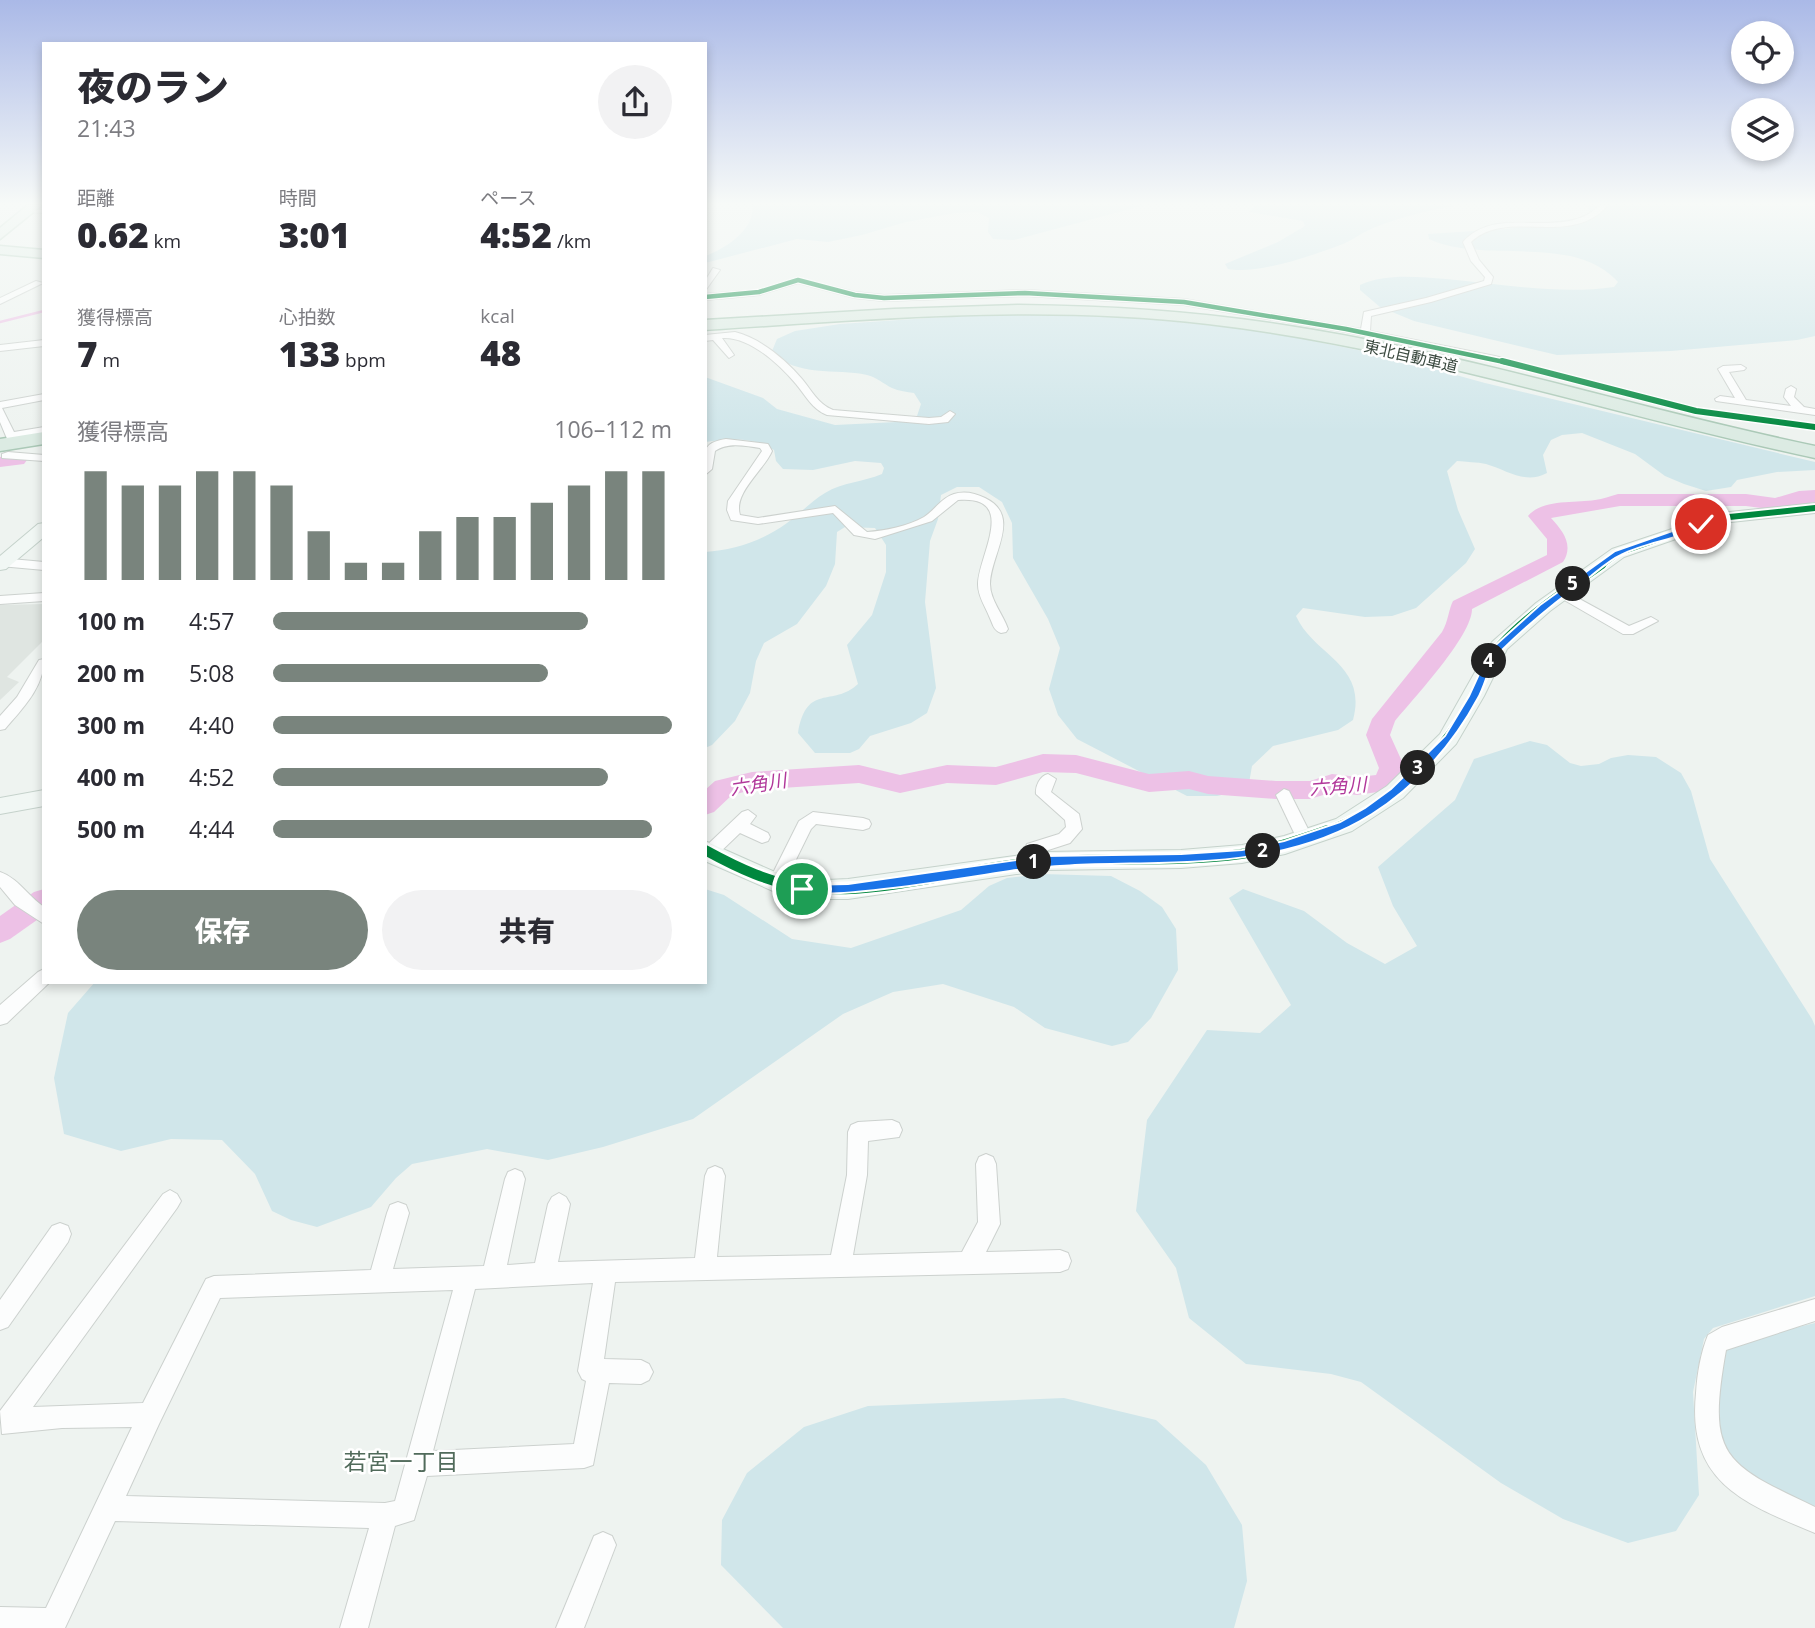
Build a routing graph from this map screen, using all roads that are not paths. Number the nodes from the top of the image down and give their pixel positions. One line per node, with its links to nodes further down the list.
1 (1488, 281): 9 (street)
2 (39, 284): 6 (street)
3 (897, 286): 5 (street)
4 (707, 297): 5 (street)
5 (872, 297): 9 (street)
6 (0, 301)
7 (707, 319): 26 (highway, 東北自動車道)
8 (709, 330): 12 (street); 22 (street); 28 (highway, 東北自動車道)
9 (1365, 333): 23 (street)
10 (42, 343): 11 (street)
11 (0, 348)
12 (729, 355)
13 (1741, 368): 17 (street)
14 (1791, 389): 19 (street)
15 (42, 397): 18 (street)
16 (1720, 399): 17 (street)
17 (1742, 401): 19 (street)
18 (0, 405)
19 (1799, 408): 21 (street)
20 (0, 410): 27 (street)
21 (1815, 412)
22 (950, 414)
23 (1815, 427)
24 (42, 430): 27 (street)
25 (42, 441): 27 (highway)
26 (1815, 443)
27 (5, 448): 29 (street)
28 (1815, 452)
29 (42, 457)
30 (707, 463): 39 (street)
31 (1815, 508): 35 (street)
32 (42, 530): 33 (street)
33 (1, 563): 34 (street)
34 (42, 566)
35 (1563, 594): 38 (street); 50 (street)
36 (42, 597): 37 (street)
37 (0, 600)
38 (1651, 621)
39 (1001, 629)
40 (42, 666): 42 (street)
41 (42, 682): 42 (street)
42 (22, 700): 43 (street)
43 (0, 725)
44 (1048, 779): 52 (street)
45 (1284, 795): 50 (street)
46 (42, 798): 47 (street)
47 (0, 806)
48 (863, 824): 54 (street)
49 (762, 837): 51 (street)
50 (1305, 839): 52 (street)
51 (708, 851): 54 (street)
52 (1024, 863): 54 (street)
53 (0, 879): 55 (street)
54 (776, 883)
55 (42, 916)
56 (42, 979): 57 (street)
57 (0, 1017)
58 (891, 1130): 68 (street)
59 (986, 1164): 67 (street)
60 (715, 1177): 69 (street)
61 (515, 1180): 72 (street)
62 (170, 1201): 80 (street)
63 (559, 1204): 71 (street)
64 (398, 1213): 74 (street)
65 (60, 1234): 76 (street)
66 (1059, 1261): 67 (street)
67 (968, 1263): 68 (street)
68 (840, 1266): 69 (street)
69 (705, 1269): 70 (street)
70 (606, 1271): 71 (street); 78 (street)
71 (544, 1274): 72 (street)
72 (493, 1277): 73 (street)
73 (467, 1278): 74 (street); 81 (street)
74 (379, 1281): 79 (street)
75 (1815, 1310): 84 (street)
76 (0, 1319)
77 (641, 1372): 78 (street)
78 (598, 1373): 81 (street)
79 (150, 1415): 80 (street); 82 (street)
80 (4, 1421)
81 (418, 1464): 83 (street)
82 (108, 1508): 83 (street); 87 (street)
83 (386, 1516): 88 (street)
84 (1815, 1520)
85 (603, 1545): 89 (street)
86 (0, 1621): 87 (street)
87 (52, 1625)
88 (355, 1628)
89 (570, 1628)

